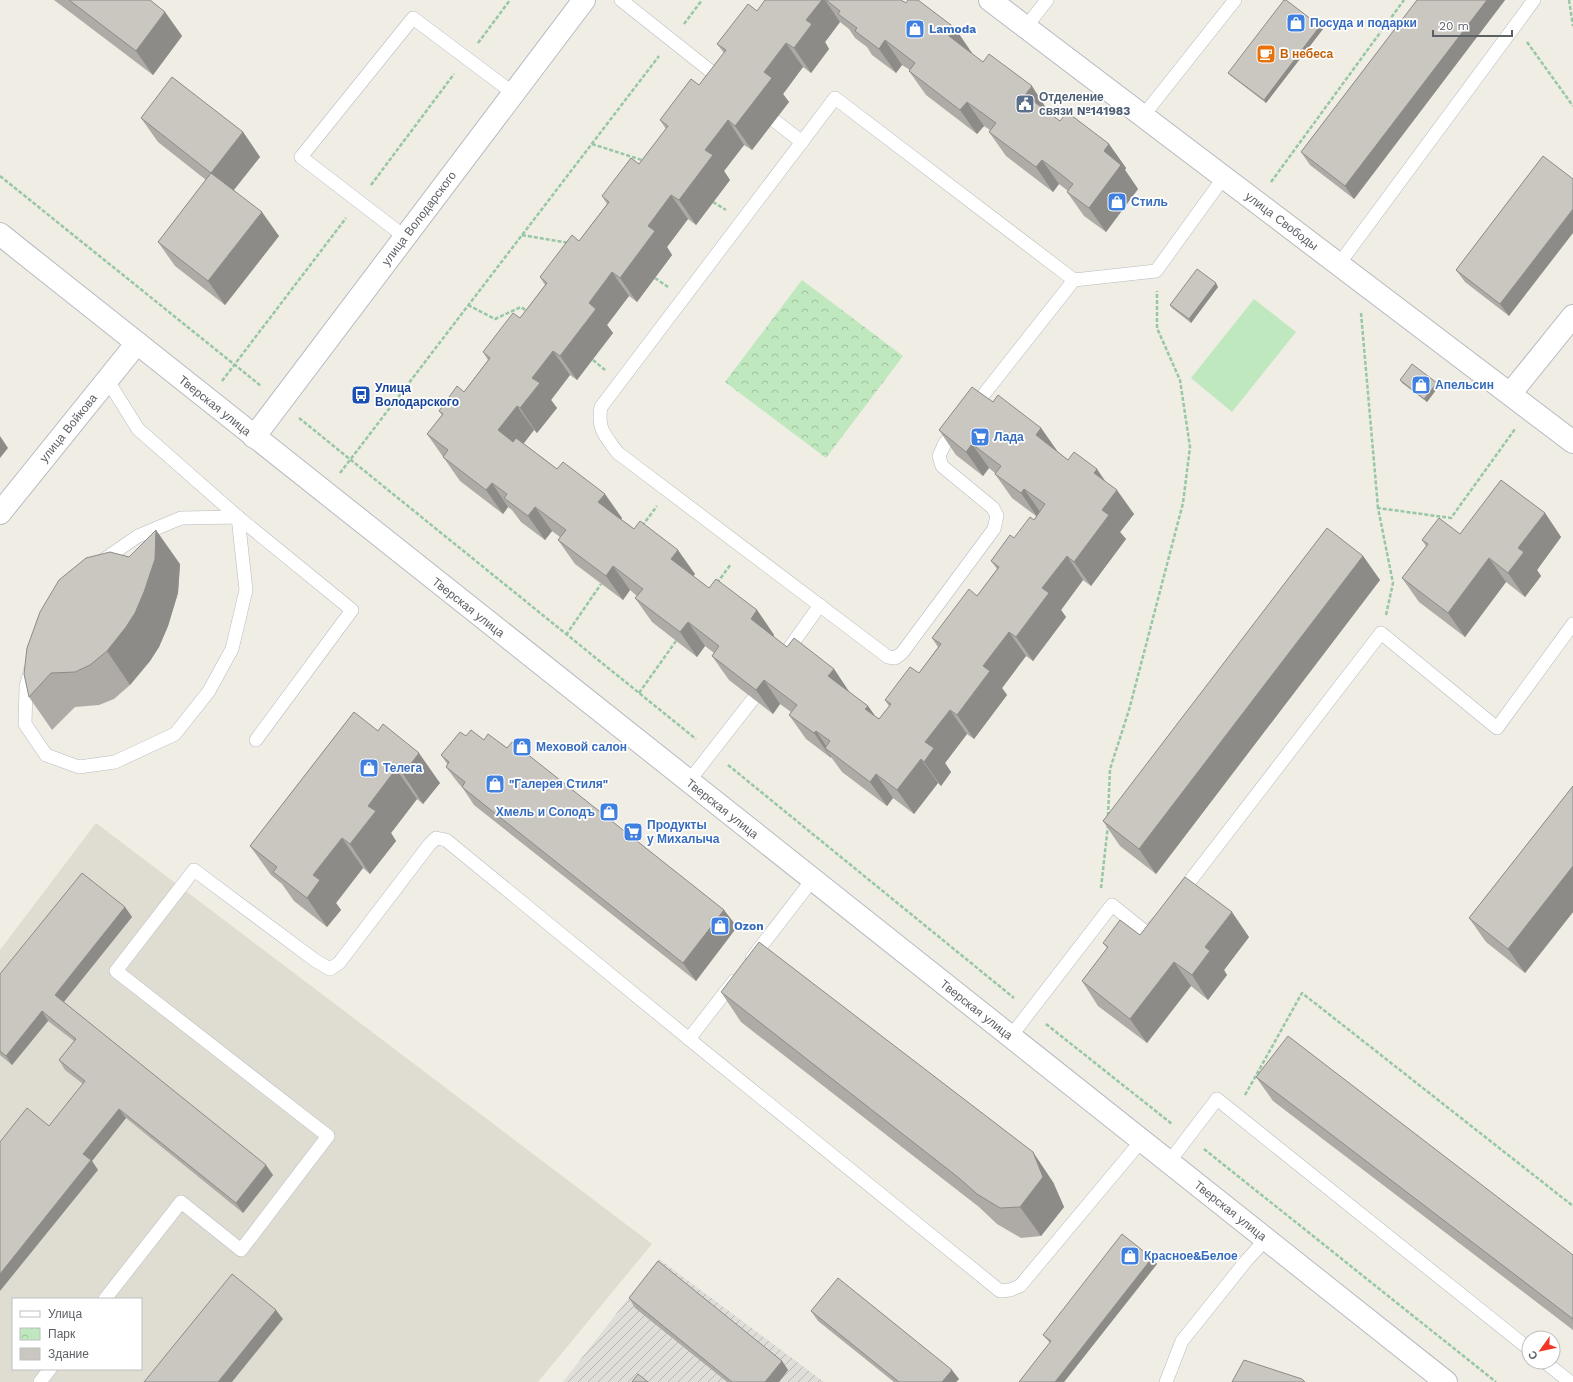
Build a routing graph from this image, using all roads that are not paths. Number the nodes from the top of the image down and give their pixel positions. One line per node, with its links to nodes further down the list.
1 (584, 0): 9 (main road, улица Володарского)
2 (621, 0): 8 (lane)
3 (990, 0): 7 (main road, улица Свободы)
4 (1047, 0): 7 (lane)
5 (1235, 0): 10 (lane)
6 (1534, 0): 16 (lane)
7 (1026, 27): 10 (main road, улица Свободы)
8 (732, 88)
9 (513, 93): 15 (main road, улица Володарского); 15 (lane)
10 (1143, 116): 13 (main road, улица Свободы)
11 (775, 120): 12 (lane)
12 (802, 142): 17 (lane); 27 (lane)
13 (1224, 178): 16 (main road, улица Свободы); 17 (lane)
14 (0, 234): 19 (main road, Тверская улица)
15 (405, 237): 22 (main road, улица Володарского)
16 (1339, 264): 21 (main road, улица Свободы)
17 (1074, 280): 27 (lane)
18 (1573, 316): 21 (main road)
19 (137, 343): 20 (main road, улица Войкова); 22 (main road, Тверская улица)
20 (108, 380): 24 (main road, улица Войкова); 25 (lane)
21 (1510, 394): 23 (main road, улица Свободы)
22 (254, 437): 33 (main road, Тверская улица)
23 (1573, 442)
24 (0, 513)
25 (238, 517): 26 (lane); 30 (lane); 32 (lane)
26 (87, 575)
27 (820, 605): 29 (lane)
28 (1573, 624): 35 (lane)
29 (784, 655)
30 (34, 657)
31 (753, 699): 33 (lane)
32 (256, 740)
33 (689, 781): 34 (main road, Тверская улица)
34 (813, 879): 37 (main road, Тверская улица); 38 (lane)
35 (1173, 903)
36 (1163, 915): 37 (lane)
37 (1011, 1036): 39 (main road, Тверская улица)
38 (689, 1039): 39 (lane); 42 (lane)
39 (1142, 1140): 40 (main road, Тверская улица)
40 (1169, 1162): 41 (main road, Тверская улица); 43 (lane)
41 (1266, 1239): 47 (lane); 48 (main road, Тверская улица)
42 (106, 1298)
43 (1521, 1343)
44 (49, 1370): 46 (lane)
45 (1555, 1370): 49 (lane)
46 (40, 1382)
47 (1166, 1382)
48 (1446, 1382)
49 (1570, 1382)

